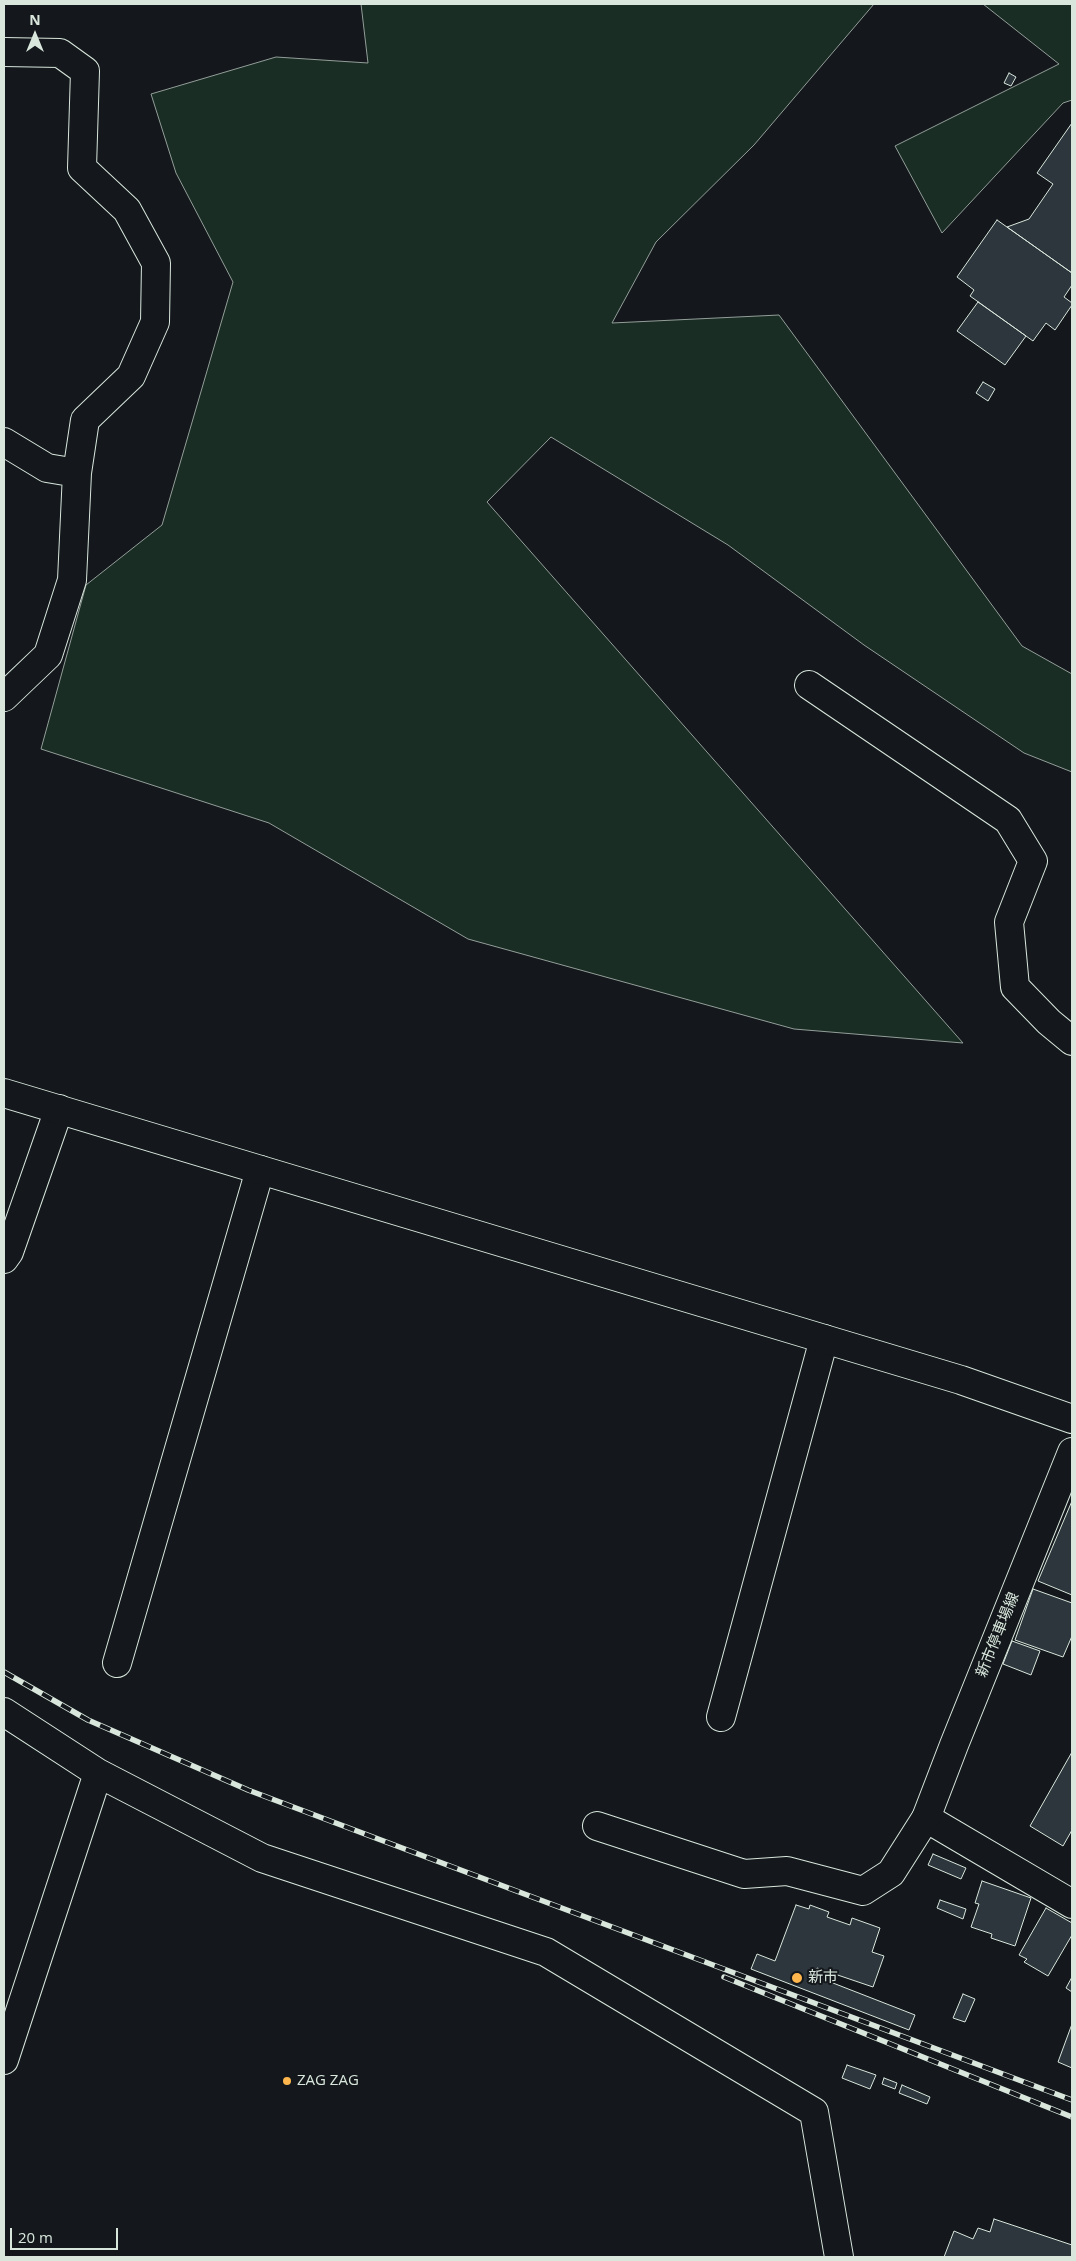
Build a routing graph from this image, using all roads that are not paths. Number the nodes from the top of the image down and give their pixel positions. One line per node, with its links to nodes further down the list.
1 (4, 52): 3 (street)
2 (4, 442): 3 (street)
3 (77, 473): 5 (street)
4 (809, 685): 6 (street)
5 (4, 697)
6 (1072, 1041)
7 (4, 1093): 8 (street)
8 (59, 1109): 9 (street); 10 (street)
9 (260, 1170): 11 (street); 14 (street)
10 (4, 1259)
11 (824, 1339): 12 (street); 16 (street)
12 (1072, 1419)
13 (1072, 1452): 18 (street, 新市停車場線)
14 (116, 1663)
15 (4, 1712): 17 (street)
16 (721, 1717)
17 (98, 1773): 21 (street); 22 (street)
18 (926, 1818): 19 (street, 新市停車場線); 20 (street)
19 (597, 1826)
20 (1072, 1904)
21 (4, 2060)
22 (838, 2257)

